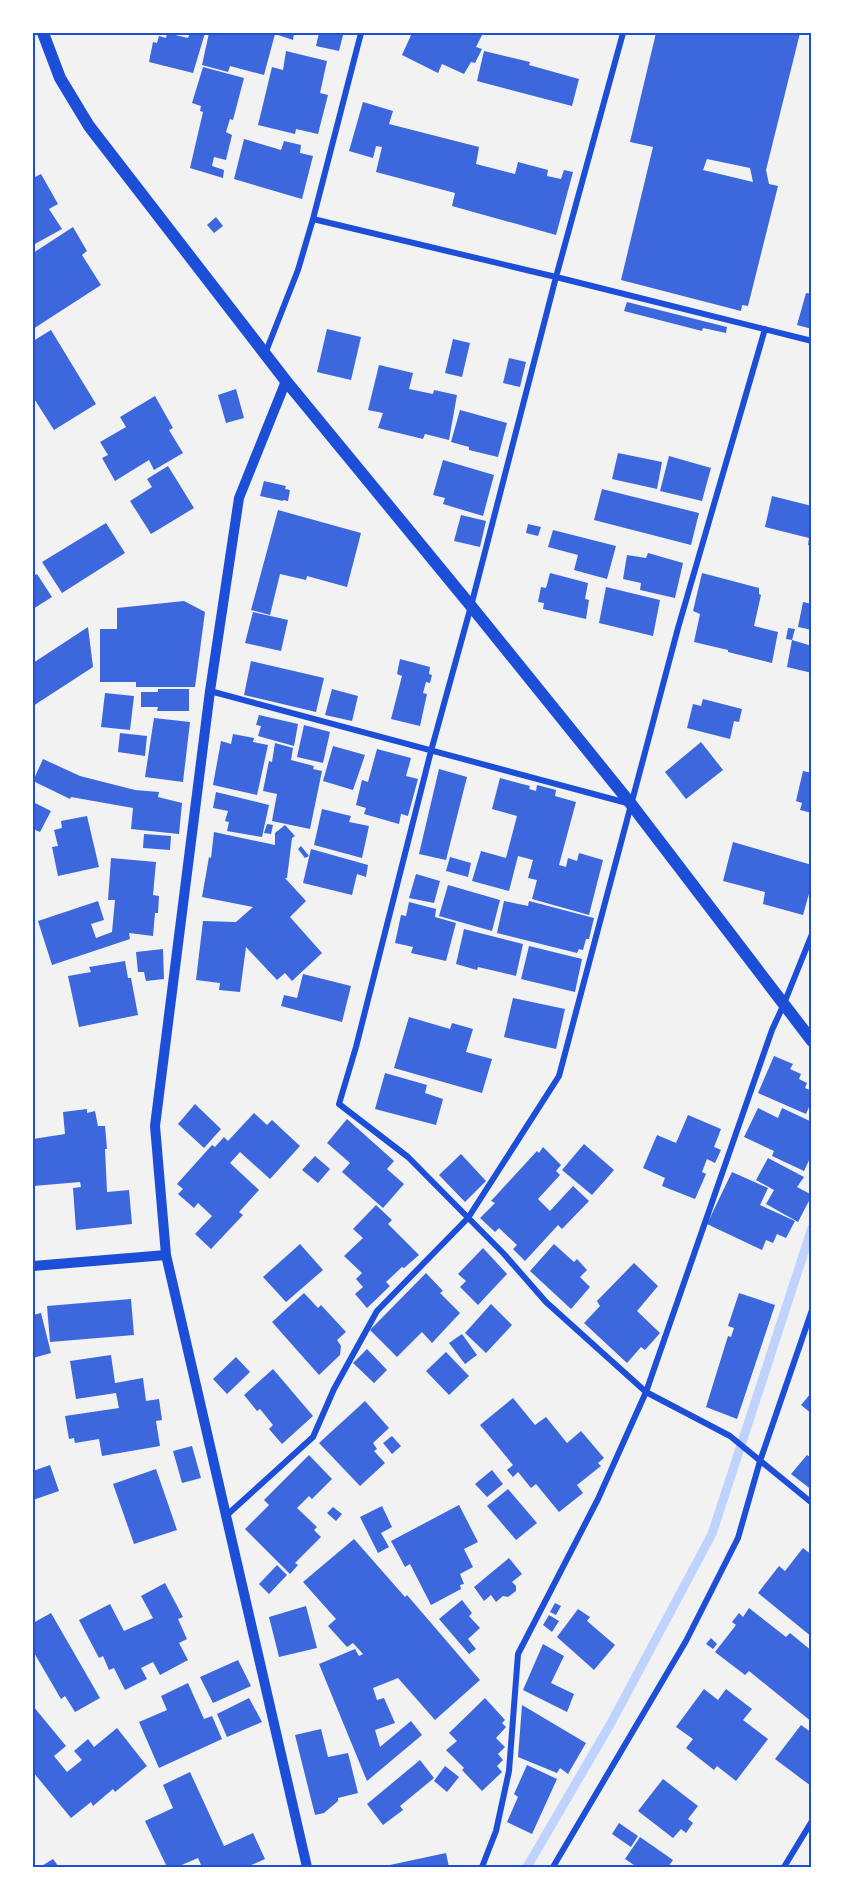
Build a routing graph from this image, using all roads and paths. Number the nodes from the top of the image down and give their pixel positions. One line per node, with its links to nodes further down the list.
1 (43, 33): 8 (main road)
2 (361, 33): 4 (street)
3 (623, 33): 5 (street)
4 (314, 219): 5 (street); 8 (street)
5 (556, 277): 6 (street); 10 (street)
6 (765, 328): 7 (street); 13 (street)
7 (812, 341)
8 (264, 354): 9 (main road)
9 (286, 381): 10 (main road); 11 (street)
10 (471, 606): 12 (street); 13 (main road)
11 (210, 691): 12 (street); 18 (street)
12 (431, 751): 13 (street); 17 (street)
13 (631, 804): 15 (main road); 17 (street)
14 (812, 934): 15 (street)
15 (783, 1006): 16 (main road); 21 (street)
16 (812, 1041)
17 (468, 1218): 21 (street); 24 (street)
18 (166, 1255): 19 (street); 24 (street)
19 (33, 1266)
20 (812, 1310): 22 (street)
21 (646, 1392): 22 (street); 27 (street)
22 (760, 1461): 23 (street); 28 (street)
23 (812, 1503)
24 (227, 1515): 26 (street)
25 (812, 1821): 29 (street)
26 (307, 1867)
27 (482, 1867)
28 (553, 1867)
29 (784, 1867)

